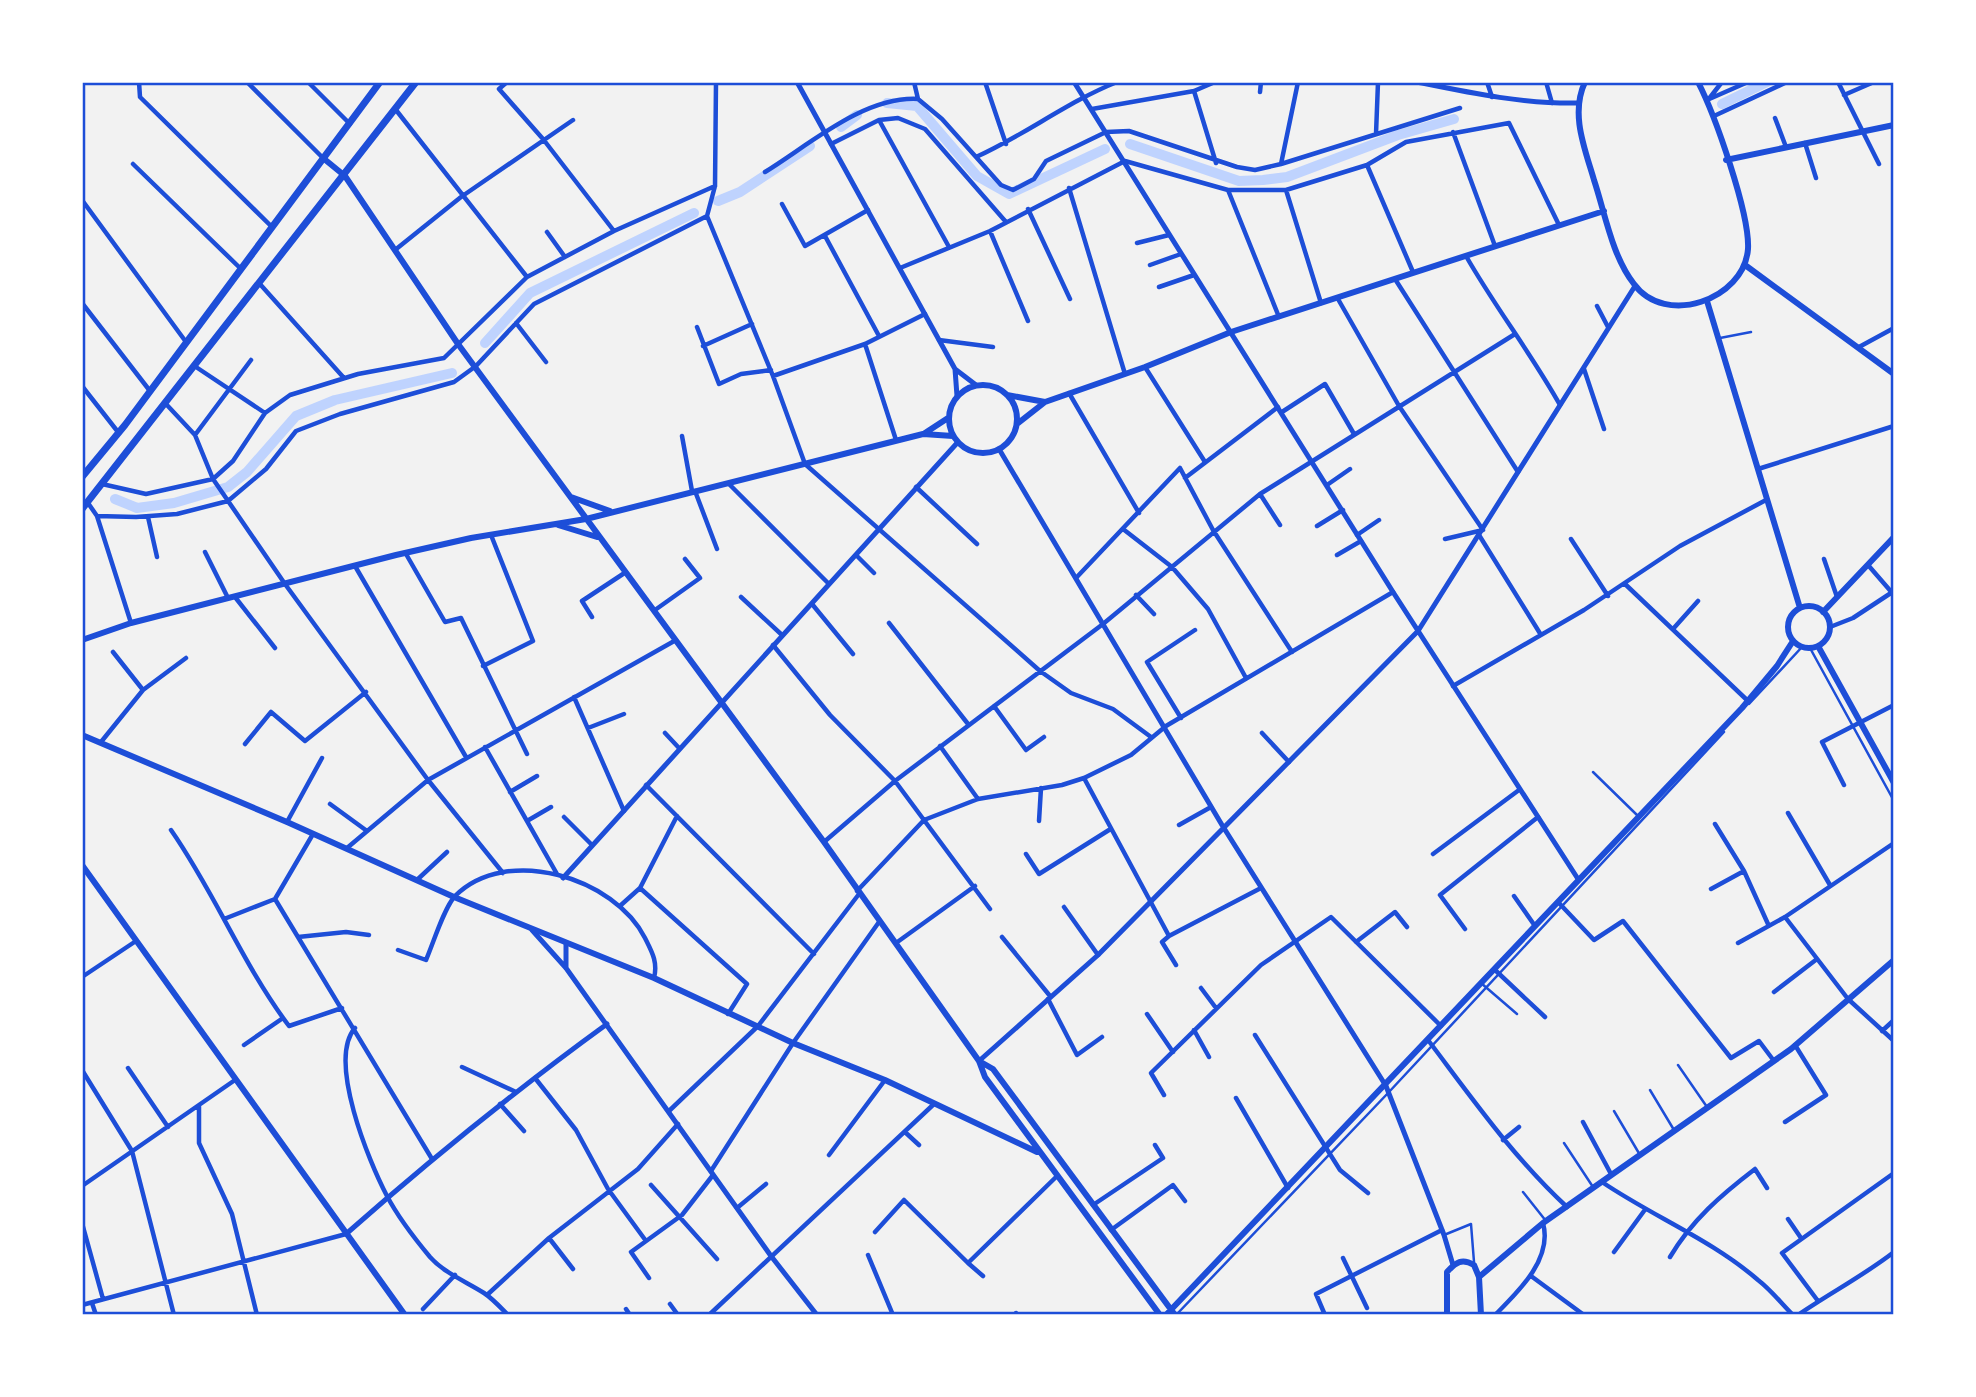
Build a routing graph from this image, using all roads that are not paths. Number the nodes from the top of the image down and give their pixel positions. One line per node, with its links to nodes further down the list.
1 (139, 82): 80 (street)
2 (247, 82): 56 (street)
3 (308, 82): 43 (street)
4 (380, 82): 43 (main road)
5 (416, 82): 38 (main road)
6 (508, 82): 50 (street)
7 (716, 82): 67 (street)
8 (797, 82): 48 (street)
9 (914, 82): 32 (street)
10 (985, 82): 53 (street)
11 (1074, 82): 30 (street)
12 (1117, 82): 30 (street)
13 (1215, 82): 27 (street)
14 (1261, 82): 28 (street)
15 (1298, 82): 61 (street)
16 (1378, 82): 49 (street)
17 (1416, 82): 31 (street)
18 (1487, 82): 31 (street)
19 (1546, 82): 35 (street)
20 (1585, 82): 34 (main road)
21 (1698, 82): 33 (main road)
22 (1722, 82): 33 (street)
23 (1748, 82): 33 (street)
24 (1787, 82): 39 (street)
25 (1838, 82): 29 (street)
26 (1874, 82): 29 (street)
27 (1194, 91): 37 (street); 60 (street)
28 (1260, 92)
29 (1844, 95): 45 (street)
30 (1083, 96): 37 (street); 53 (street)
31 (1492, 97): 35 (street)
32 (918, 99): 48 (street); 55 (street)
33 (1707, 100): 39 (main road)
34 (1578, 103): 35 (street); 76 (main road)
35 (1552, 104)
36 (1460, 108): 49 (street)
37 (1091, 109): 46 (street)
38 (396, 110): 65 (main road); 71 (street)
39 (1714, 116): 57 (main road)
40 (1775, 118): 54 (street)
41 (573, 120): 50 (street)
42 (879, 120): 52 (street); 78 (street); 88 (street)
43 (350, 125): 56 (main road)
44 (1894, 125): 45 (main road)
45 (1863, 131): 51 (main road); 62 (street)
46 (1106, 132): 55 (street); 58 (street); 60 (street)
47 (1453, 132): 63 (street); 79 (street); 87 (street)
48 (826, 134): 52 (street); 64 (street)
49 (1376, 134): 61 (street)
50 (543, 139): 71 (street); 81 (street)
51 (1805, 143): 54 (main road); 66 (street)
52 (831, 144): 75 (street)
53 (1006, 144): 55 (street)
54 (1786, 148): 57 (main road)
55 (976, 157)
56 (323, 158): 65 (main road); 80 (main road)
57 (1727, 160): 94 (main road)
58 (1125, 161): 68 (street); 69 (street); 84 (street)
59 (133, 163): 95 (street)
60 (1216, 163): 61 (street)
61 (1281, 164)
62 (1879, 164)
63 (1367, 165): 70 (street); 97 (street)
64 (765, 172)
65 (345, 177): 89 (main road); 101 (main road)
66 (1816, 178)
67 (715, 186): 77 (street); 81 (street)
68 (1069, 188): 74 (street); 139 (street)
69 (1228, 190): 70 (street); 111 (street)
70 (1286, 190): 108 (street)
71 (461, 197): 89 (street); 99 (street)
72 (82, 200): 124 (street)
73 (782, 204): 85 (street)
74 (1028, 209): 78 (street); 104 (street)
75 (868, 210): 85 (street); 96 (street)
76 (1604, 211): 79 (main road); 102 (main road)
77 (707, 216): 113 (street); 114 (street)
78 (1006, 222): 82 (street)
79 (1559, 225): 87 (main road)
80 (272, 227): 95 (main road)
81 (614, 231): 92 (street)
82 (990, 231): 88 (street); 112 (street)
83 (547, 232): 92 (street)
84 (1169, 235): 86 (street); 90 (street)
85 (825, 236): 121 (street)
86 (1137, 243)
87 (1495, 246): 91 (main road)
88 (949, 247): 96 (street)
89 (395, 250): 125 (main road)
90 (1181, 254): 93 (street); 98 (street)
91 (1465, 255): 97 (main road); 120 (street)
92 (565, 257): 99 (street)
93 (1150, 265)
94 (1745, 265): 106 (main road); 129 (main road)
95 (240, 268): 124 (main road)
96 (900, 268): 110 (street)
97 (1413, 272): 100 (main road)
98 (1194, 275): 103 (street); 118 (street)
99 (527, 276): 125 (street)
100 (1395, 279): 105 (main road); 138 (street)
101 (260, 283): 132 (main road); 141 (street)
102 (1635, 286): 106 (main road); 116 (street)
103 (1159, 287)
104 (1070, 299)
105 (1338, 299): 108 (main road); 152 (street)
106 (1707, 301): 122 (main road)
107 (82, 303): 145 (street)
108 (1321, 304): 111 (main road)
109 (1597, 306): 116 (street)
110 (925, 314): 121 (street); 123 (street)
111 (1279, 317): 118 (main road)
112 (1028, 321)
113 (516, 323): 131 (street); 133 (street)
114 (752, 324): 127 (street); 137 (street)
115 (697, 327): 127 (street)
116 (1608, 327): 136 (street)
117 (1894, 328): 129 (street)
118 (1231, 332): 134 (main road); 153 (street)
119 (1751, 332): 122 (lane)
120 (1515, 334): 138 (street); 151 (street)
121 (879, 336): 126 (street)
122 (1718, 339): 171 (main road)
123 (939, 340): 128 (street); 135 (street)
124 (186, 342): 145 (main road)
125 (458, 344): 133 (main road); 141 (street)
126 (865, 344): 137 (street); 165 (street)
127 (703, 346): 137 (street)
128 (993, 347)
129 (1858, 347): 140 (main road)
130 (251, 360): 144 (street)
131 (546, 362)
132 (196, 366): 144 (street); 150 (main road)
133 (476, 366): 182 (main road); 183 (street)
134 (1145, 367): 139 (main road); 168 (street)
135 (955, 369): 142 (street); 148 (street)
136 (1584, 369): 151 (street); 158 (street)
137 (772, 373): 169 (street)
138 (1452, 373): 152 (street); 172 (street)
139 (1125, 374): 146 (main road)
140 (1894, 374)
141 (344, 378): 154 (street)
142 (976, 385): 147 (main road); 148 (main road)
143 (82, 386): 159 (street)
144 (231, 389): 154 (street); 162 (street)
145 (150, 391): 159 (main road)
146 (1068, 392): 149 (main road); 189 (street)
147 (1007, 394): 149 (main road); 156 (main road)
148 (957, 396): 155 (main road)
149 (1045, 402): 156 (main road)
150 (166, 404): 162 (street); 177 (main road)
151 (1561, 405): 172 (street)
152 (1399, 406): 161 (street); 200 (street)
153 (1280, 410): 161 (street); 167 (street); 168 (street)
154 (265, 413): 175 (street)
155 (948, 418): 160 (main road); 164 (main road)
156 (1017, 424): 166 (main road)
157 (1894, 426): 171 (street)
158 (1604, 429)
159 (118, 433): 173 (main road)
160 (923, 434): 164 (main road); 165 (main road)
161 (1354, 434): 167 (street)
162 (195, 435): 175 (street)
163 (682, 436): 180 (street)
164 (956, 439): 166 (main road); 179 (street)
165 (896, 440): 169 (main road)
166 (999, 449): 222 (street)
167 (1312, 460): 178 (street); 181 (street)
168 (1205, 462): 174 (street)
169 (805, 464): 176 (main road); 197 (street)
170 (1350, 468): 178 (street)
171 (1757, 469): 184 (main road)
172 (1518, 472): 200 (street)
173 (82, 477)
174 (1185, 478): 189 (street); 199 (street)
175 (213, 479): 177 (street); 183 (street)
176 (728, 483): 180 (main road); 223 (street)
177 (101, 484): 185 (main road)
178 (1327, 485): 187 (street)
179 (916, 487): 197 (street); 208 (street)
180 (694, 491): 188 (main road); 209 (street)
181 (1260, 494): 195 (street); 199 (street)
182 (570, 496): 188 (main road); 192 (main road)
183 (228, 500): 191 (street); 224 (street)
184 (1766, 500): 225 (street); 235 (main road)
185 (88, 502): 186 (main road); 190 (street)
186 (82, 509)
187 (1343, 510): 196 (street); 201 (street)
188 (611, 512): 192 (main road)
189 (1139, 513): 198 (street)
190 (97, 516): 191 (street); 240 (street)
191 (148, 516): 214 (street)
192 (586, 519): 194 (main road); 205 (main road)
193 (1378, 520): 201 (street)
194 (552, 524): 202 (main road); 205 (main road)
195 (1280, 524)
196 (1317, 526)
197 (880, 528): 212 (street); 261 (street)
198 (1123, 529): 219 (street); 222 (street)
199 (1213, 530): 219 (street); 257 (street)
200 (1481, 533): 204 (street); 246 (street); 248 (street)
201 (1357, 534): 207 (street)
202 (491, 535): 211 (main road); 260 (street)
203 (1894, 537): 217 (main road)
204 (1445, 538)
205 (601, 539): 220 (main road)
206 (1571, 539): 229 (street)
207 (1361, 541): 213 (street); 226 (street)
208 (977, 544)
209 (717, 549)
210 (205, 552): 232 (street)
211 (406, 554): 218 (main road); 260 (street)
212 (856, 555): 221 (street); 223 (street)
213 (1337, 555)
214 (157, 556)
215 (685, 559): 236 (street)
216 (1825, 559): 231 (street)
217 (1868, 565): 227 (street); 231 (main road)
218 (355, 566): 224 (main road); 290 (street)
219 (1172, 567): 228 (street); 262 (street)
220 (626, 572): 236 (main road); 239 (street)
221 (874, 573)
222 (1076, 578): 242 (street)
223 (828, 583): 234 (street)
224 (285, 584): 232 (main road); 265 (street)
225 (1625, 584): 229 (street); 244 (street)
226 (1393, 592): 246 (street); 257 (street)
227 (1893, 593): 243 (street)
228 (1136, 595): 238 (street); 242 (street)
229 (1608, 596): 248 (street)
230 (741, 597): 247 (street)
231 (1837, 597): 237 (main road)
232 (232, 598): 240 (main road); 255 (street)
233 (1698, 601): 244 (street)
234 (811, 603): 247 (street); 258 (street)
235 (1800, 608): 237 (main road); 251 (main road)
236 (655, 610): 250 (main road)
237 (1823, 612): 243 (main road)
238 (1154, 614)
239 (592, 617)
240 (131, 623): 249 (main road)
241 (889, 623): 274 (street)
242 (1103, 624): 261 (street); 275 (street)
243 (1830, 626): 254 (main road)
244 (1673, 629): 267 (street)
245 (1195, 630): 272 (street)
246 (1418, 631): 263 (street); 292 (street)
247 (782, 635): 252 (street)
248 (1541, 635): 263 (street)
249 (82, 640)
250 (677, 640): 266 (street); 268 (main road)
251 (1793, 641): 253 (main road); 267 (main road)
252 (773, 645): 268 (street); 299 (street)
253 (1802, 647): 254 (main road); 351 (lane)
254 (1814, 647): 273 (main road); 276 (lane)
255 (275, 648)
256 (113, 652): 264 (street)
257 (1292, 652): 262 (street)
258 (853, 654)
259 (186, 658): 264 (street)
260 (483, 666): 278 (street)
261 (1040, 671): 270 (street); 283 (street)
262 (1246, 678): 272 (street)
263 (1453, 686): 304 (street)
264 (143, 690): 284 (street)
265 (366, 692): 285 (street); 298 (street)
266 (574, 697): 277 (street); 278 (street)
267 (1748, 701): 314 (main road)
268 (721, 702): 288 (street); 328 (main road)
269 (1894, 705): 273 (street)
270 (994, 706): 274 (street); 282 (street)
271 (624, 714): 277 (street)
272 (1181, 718): 275 (street)
273 (1862, 723): 276 (street); 294 (main road)
274 (968, 724): 286 (street)
275 (1166, 726): 283 (street); 310 (street)
276 (1854, 727): 302 (street); 307 (lane)
277 (588, 728): 311 (street)
278 (513, 729): 287 (street); 289 (street)
279 (665, 733): 288 (street)
280 (1262, 733): 292 (street)
281 (82, 735): 284 (main road)
282 (1044, 737)
283 (1151, 737): 297 (street)
284 (102, 742): 320 (main road)
285 (245, 744)
286 (940, 746): 299 (street); 306 (street)
287 (485, 747): 290 (street); 305 (street)
288 (679, 748): 301 (street)
289 (527, 754)
290 (466, 757): 298 (street)
291 (321, 758): 320 (street)
292 (1289, 762): 323 (street)
293 (1894, 762): 294 (street)
294 (1885, 767): 300 (main road)
295 (1592, 772): 314 (lane)
296 (537, 776): 305 (street)
297 (1084, 778): 303 (street); 325 (street)
298 (428, 780): 326 (street); 337 (street)
299 (895, 781): 317 (street); 328 (street)
300 (1894, 783)
301 (646, 784): 311 (street); 313 (street)
302 (1844, 785)
303 (1041, 788): 306 (street); 319 (street)
304 (1519, 790): 316 (street); 334 (street)
305 (510, 792): 318 (street)
306 (978, 799): 317 (street)
307 (1894, 801)
308 (330, 804): 326 (street)
309 (551, 807): 318 (street)
310 (1212, 807): 322 (street); 323 (street)
311 (624, 811): 330 (street)
312 (1788, 813): 341 (street)
313 (677, 816): 343 (street); 374 (street)
314 (1638, 816): 340 (main road)
315 (564, 817): 330 (street)
316 (1538, 817): 340 (street); 361 (street)
317 (924, 820): 342 (street); 346 (street)
318 (527, 821): 338 (street)
319 (1039, 821)
320 (288, 822): 327 (main road)
321 (1715, 824): 336 (street)
322 (1179, 825)
323 (1223, 827): 344 (street); 350 (street)
324 (171, 830): 356 (street)
325 (1109, 830): 333 (street); 350 (street)
326 (367, 831): 331 (street)
327 (313, 834): 331 (main road); 349 (street)
328 (824, 842): 346 (main road)
329 (1894, 843): 341 (street)
330 (592, 845): 338 (street)
331 (347, 848): 339 (main road)
332 (447, 852): 339 (street)
333 (1026, 854)
334 (1433, 854)
335 (82, 865): 367 (main road)
336 (1744, 871): 345 (street); 358 (street)
337 (503, 873): 338 (street); 348 (street)
338 (560, 876): 352 (street)
339 (418, 879): 348 (main road)
340 (1578, 879): 351 (main road)
341 (1830, 885): 355 (street)
342 (975, 886): 354 (street); 372 (street)
343 (640, 888): 352 (street); 390 (street)
344 (1261, 888): 364 (street); 368 (street)
345 (1711, 889)
346 (858, 892): 357 (main road); 374 (street)
347 (1514, 896): 359 (street)
348 (454, 897): 362 (main road); 373 (street)
349 (275, 899): 356 (street); 365 (street)
350 (1150, 903): 364 (street); 375 (street)
351 (1560, 904): 359 (main road); 380 (lane); 412 (street)
352 (621, 905): 382 (street)
353 (1064, 907): 375 (street)
354 (990, 909)
355 (1785, 917): 358 (street); 376 (street)
356 (224, 919): 394 (street)
357 (879, 922): 372 (main road); 405 (street)
358 (1768, 924): 370 (street)
359 (1535, 926): 380 (main road)
360 (1407, 927): 369 (street)
361 (1465, 929)
362 (532, 930): 371 (main road); 379 (street)
363 (369, 935): 365 (street)
364 (1169, 936): 378 (street)
365 (298, 937): 388 (street)
366 (1002, 937): 386 (street)
367 (136, 941): 381 (street); 418 (main road)
368 (1293, 941): 369 (street); 389 (street); 420 (street)
369 (1356, 942): 398 (street)
370 (1738, 943)
371 (566, 944): 379 (street); 382 (main road)
372 (895, 944): 411 (main road)
373 (398, 950)
374 (814, 954): 397 (street)
375 (1098, 955): 386 (street)
376 (1817, 959): 385 (street); 387 (street)
377 (1894, 960): 387 (main road)
378 (1176, 965)
379 (566, 968): 396 (street)
380 (1497, 971): 383 (main road); 393 (street)
381 (82, 977)
382 (654, 978): 390 (main road)
383 (1483, 986): 392 (lane); 398 (main road); 406 (lane)
384 (1201, 988): 389 (street)
385 (1774, 992)
386 (1049, 997): 403 (street); 411 (street)
387 (1848, 999): 401 (street); 408 (main road)
388 (342, 1008): 394 (street); 399 (street)
389 (1216, 1009): 400 (street)
390 (728, 1014): 397 (main road)
391 (1147, 1014): 409 (street)
392 (1517, 1014)
393 (1545, 1017)
394 (283, 1018): 407 (street)
395 (1894, 1020): 401 (street)
396 (607, 1024): 417 (street); 429 (street)
397 (758, 1026): 405 (main road); 429 (street)
398 (1441, 1026): 406 (main road)
399 (355, 1028): 448 (street); 463 (street)
400 (1194, 1030): 409 (street); 410 (street)
401 (1882, 1031): 404 (street)
402 (1255, 1035): 443 (street)
403 (1102, 1037)
404 (1894, 1041)
405 (793, 1043): 419 (main road); 449 (street)
406 (1430, 1043): 420 (main road); 439 (street)
407 (244, 1045)
408 (1795, 1045): 412 (main road); 432 (street)
409 (1173, 1052): 423 (street)
410 (1209, 1057)
411 (978, 1061): 445 (main road); 465 (main road)
412 (1774, 1061): 428 (main road)
413 (1678, 1065): 428 (lane)
414 (462, 1067): 422 (street)
415 (128, 1068): 434 (street)
416 (82, 1070): 444 (street)
417 (534, 1077): 422 (street); 459 (street)
418 (235, 1080): 427 (street); 477 (main road)
419 (885, 1080): 426 (main road); 447 (street)
420 (1387, 1089): 443 (main road); 476 (street)
421 (1650, 1090): 436 (lane)
422 (516, 1092): 425 (street)
423 (1164, 1094)
424 (1236, 1098): 460 (street)
425 (500, 1104): 437 (street); 448 (street)
426 (934, 1104): 438 (street); 445 (main road)
427 (199, 1106): 434 (street); 488 (street)
428 (1707, 1107): 436 (main road)
429 (668, 1111): 433 (street)
430 (1614, 1111): 446 (lane)
431 (1583, 1122): 451 (street)
432 (1785, 1122)
433 (678, 1124): 449 (street); 459 (street)
434 (168, 1127): 444 (street)
435 (1519, 1127): 439 (street)
436 (1674, 1130): 446 (main road)
437 (524, 1132)
438 (906, 1132): 441 (street); 484 (street)
439 (1503, 1140): 466 (street)
440 (1564, 1143): 457 (lane)
441 (919, 1145)
442 (1155, 1145): 465 (street)
443 (1330, 1150): 460 (main road); 462 (street); 521 (lane)
444 (132, 1151): 455 (street); 499 (street)
445 (1038, 1152): 452 (main road)
446 (1640, 1155): 451 (main road)
447 (829, 1156)
448 (432, 1159): 463 (street)
449 (712, 1173): 467 (street); 469 (street)
450 (1894, 1173): 479 (street)
451 (1611, 1174): 453 (main road)
452 (1056, 1177): 489 (street); 520 (main road)
453 (1601, 1182): 457 (main road); 468 (street)
454 (766, 1184): 467 (street)
455 (82, 1185)
456 (651, 1185): 469 (street)
457 (1593, 1187): 466 (main road)
458 (1768, 1188): 474 (street)
459 (608, 1189): 478 (street); 480 (street)
460 (1289, 1189): 509 (main road)
461 (1523, 1192): 471 (lane)
462 (1368, 1193)
463 (387, 1198): 477 (street); 493 (street)
464 (1185, 1201): 473 (street)
465 (1092, 1206): 473 (main road)
466 (1567, 1207): 471 (main road)
467 (737, 1208): 484 (street)
468 (1644, 1211): 474 (street); 481 (street)
469 (679, 1216): 480 (street); 487 (street)
470 (1788, 1219): 479 (street)
471 (1544, 1222): 496 (street); 497 (main road)
472 (82, 1223): 501 (street)
473 (1111, 1230): 509 (main road)
474 (1685, 1231): 485 (street); 527 (street)
475 (875, 1232): 489 (street)
476 (1443, 1232): 490 (street); 491 (lane); 495 (street)
477 (346, 1234): 488 (street); 513 (main road)
478 (549, 1238): 492 (street); 500 (street)
479 (1801, 1238): 502 (street)
480 (646, 1241): 498 (street)
481 (1614, 1252)
482 (1894, 1252): 502 (street)
483 (868, 1255): 519 (street)
484 (771, 1256): 517 (street); 518 (street)
485 (1670, 1257)
486 (1343, 1258): 495 (street)
487 (717, 1259)
488 (246, 1261): 499 (street); 512 (street)
489 (968, 1263): 494 (street)
490 (1452, 1265): 491 (main road); 523 (main road)
491 (1474, 1265): 497 (main road)
492 (573, 1269)
493 (455, 1275): 500 (street); 507 (street)
494 (983, 1276)
495 (1351, 1276): 506 (street); 522 (street)
496 (1531, 1276): 525 (street); 526 (street)
497 (1479, 1277): 524 (main road)
498 (649, 1278)
499 (165, 1284): 501 (street); 511 (street)
500 (487, 1295): 514 (street)
501 (103, 1299): 503 (street)
502 (1818, 1301): 527 (street)
503 (92, 1303): 505 (street); 510 (street)
504 (670, 1304): 516 (street)
505 (82, 1305)
506 (1367, 1308)
507 (423, 1309)
508 (626, 1309): 515 (street)
509 (1168, 1312): 521 (main road)
510 (96, 1315)
511 (174, 1315)
512 (257, 1315)
513 (405, 1315)
514 (508, 1315)
515 (630, 1315)
516 (678, 1315)
517 (709, 1315)
518 (817, 1315)
519 (893, 1315)
520 (1160, 1315)
521 (1176, 1315)
522 (1325, 1315)
523 (1447, 1315)
524 (1481, 1315)
525 (1495, 1315)
526 (1584, 1315)
527 (1795, 1315)

